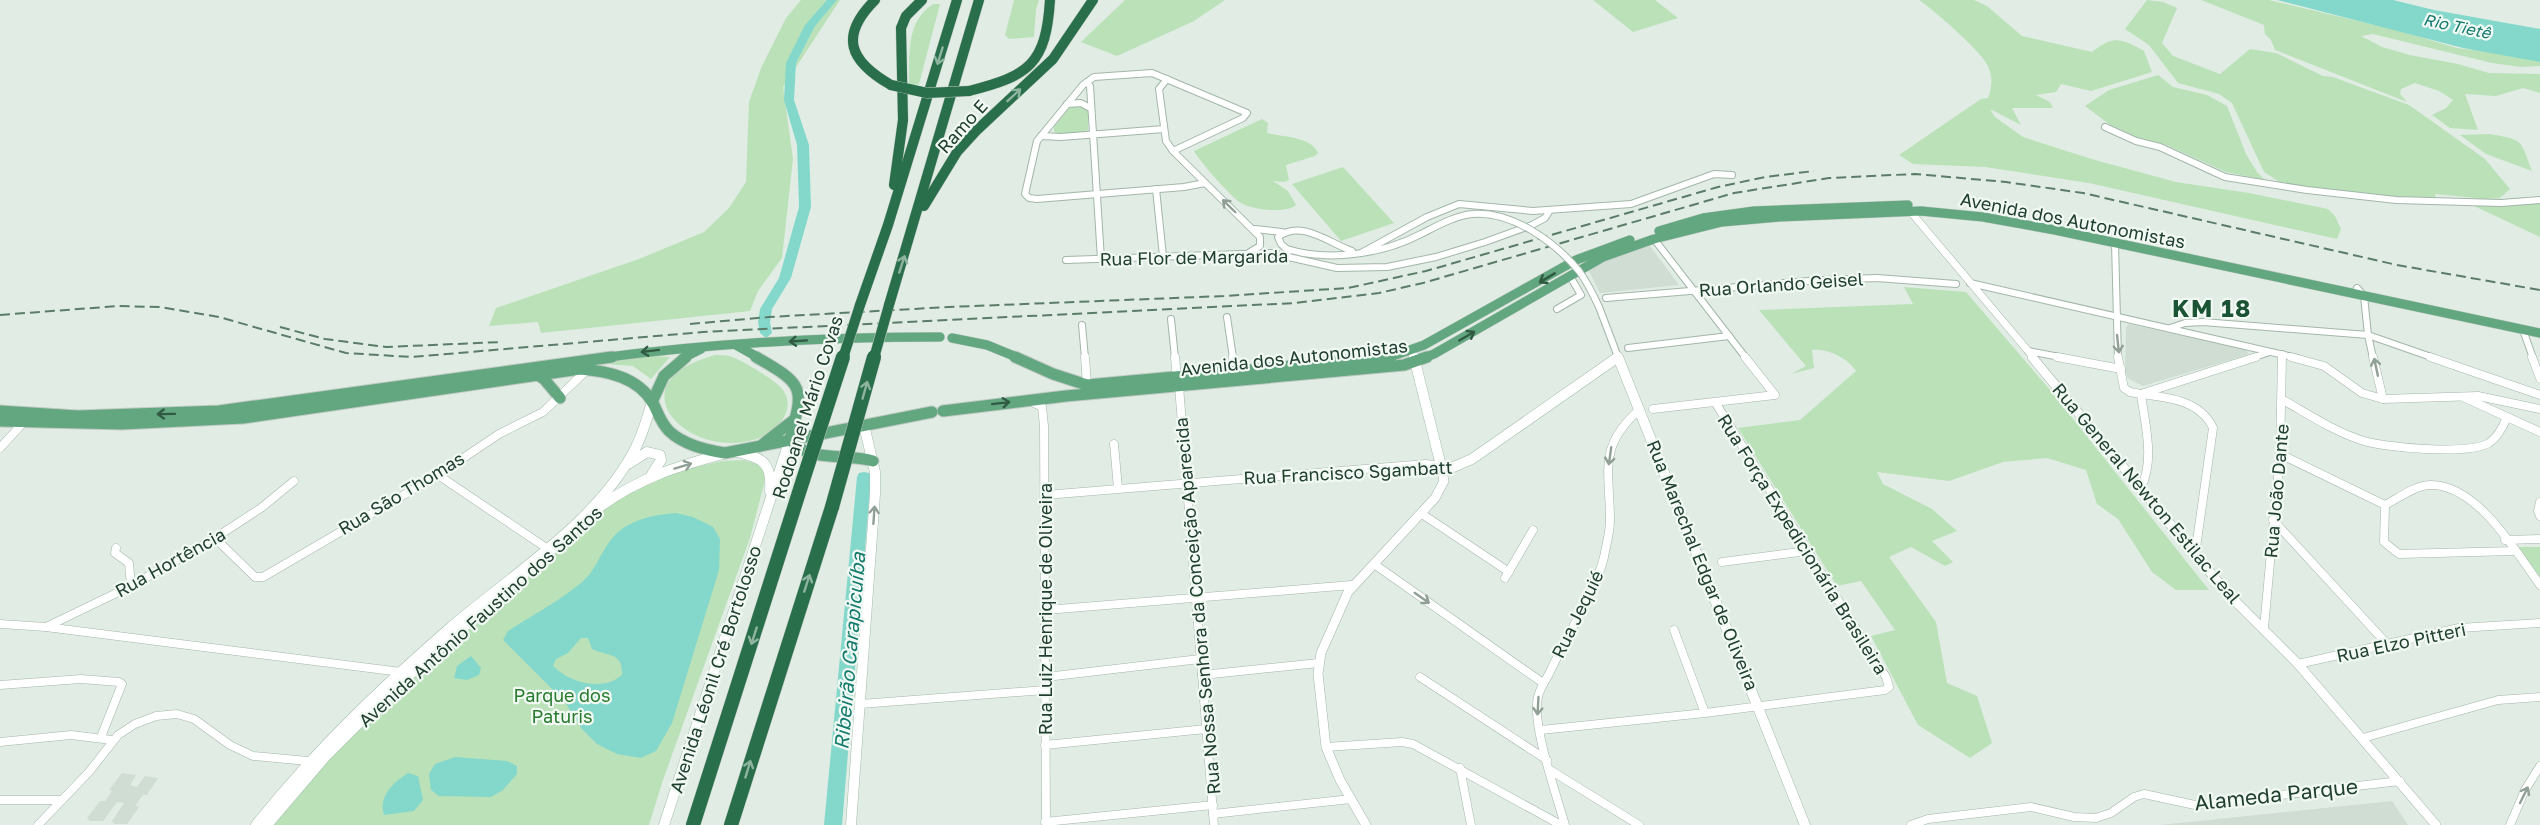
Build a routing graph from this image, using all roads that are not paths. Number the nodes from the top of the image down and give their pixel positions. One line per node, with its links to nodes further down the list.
1 (875, 0): 5 (highway, bridge)
2 (922, 0): 24 (highway)
3 (957, 0): 24 (highway, Rodoanel Mário Covas, one-way to 24)
4 (979, 0): 23 (highway)
5 (1050, 0)
6 (1093, 0): 23 (highway, Ramo E, one-way to 6)
7 (1167, 79): 8 (street); 12 (street); 15 (street)
8 (1087, 82): 9 (street); 10 (street)
9 (1067, 105): 10 (street); 14 (street)
10 (1090, 108): 13 (street)
11 (2105, 127): 20 (street)
12 (1164, 129): 13 (street); 15 (street)
13 (1092, 134): 14 (street); 19 (street)
14 (1041, 136): 19 (street)
15 (1173, 151): 17 (street)
16 (1732, 175): 21 (street)
17 (1205, 183): 18 (street); 25 (street, one-way to 17)
18 (1156, 189): 19 (street); 36 (street)
19 (1097, 194): 37 (street)
20 (2540, 200)
21 (1550, 210): 32 (street); 39 (street, Rua Flor de Margarida)
22 (1910, 211): 27 (main road, Avenida dos Autonomistas); 29 (main road, Avenida dos Autonomistas); 41 (street, Rua General Newton Estilac Leal)
23 (915, 223): 174 (highway, one-way to 23, bridge)
24 (888, 225): 173 (highway, Rodoanel Mário Covas, one-way to 173, bridge)
25 (1252, 228): 26 (street); 33 (street)
26 (1285, 231): 30 (street); 31 (street)
27 (1654, 239): 40 (main road, Avenida dos Autonomistas); 43 (street)
28 (2129, 240): 29 (main road); 44 (main road, Avenida dos Autonomistas); 60 (main road, Avenida dos Autonomistas, one-way to 60)
29 (2115, 243): 44 (main road, Avenida dos Autonomistas); 47 (street)
30 (1328, 248): 32 (street); 32 (street); 35 (street); 39 (street)
31 (1287, 249): 34 (street); 35 (street)
32 (1366, 252): 64 (street, Rua Marechal Edgar de Oliveira, bridge)
33 (1242, 253): 34 (street, Rua Flor de Margarida); 36 (street, Rua Flor de Margarida)
34 (1294, 255): 35 (street); 39 (street, Rua Flor de Margarida)
35 (1305, 255)
36 (1163, 256): 37 (street, Rua Flor de Margarida)
37 (1101, 259): 38 (street, Rua Flor de Margarida)
38 (1066, 260)
39 (1338, 268)
40 (1570, 276): 46 (street); 65 (main road, Avenida dos Autonomistas, one-way to 40)
41 (1969, 283): 47 (street); 61 (street, Rua General Newton Estilac Leal)
42 (1956, 284): 43 (street, Rua Orlando Geisel)
43 (1692, 290): 45 (street, Rua Orlando Geisel); 56 (street)
44 (2360, 292): 51 (main road, Avenida dos Autonomistas); 53 (main road, Avenida dos Autonomistas); 55 (street)
45 (1606, 298)
46 (1557, 309)
47 (2116, 316): 52 (street); 67 (street, one-way to 67)
48 (1227, 317): 68 (street)
49 (1171, 319): 71 (street, Rua Nossa Senhora da Conceição Aparecida)
50 (1082, 325): 72 (street)
51 (2540, 327)
52 (2170, 328): 55 (street); 62 (street)
53 (2523, 330): 54 (main road, Avenida dos Autonomistas); 70 (street)
54 (2540, 333)
55 (2368, 335): 75 (street); 77 (street, one-way to 55)
56 (1729, 336): 59 (street); 81 (street)
57 (736, 345): 58 (main road, Avenida dos Autonomistas); 72 (main road, Avenida dos Autonomistas, one-way to 57); 87 (main road)
58 (708, 346): 80 (main road); 85 (main road, Avenida dos Autonomistas, one-way to 85)
59 (1629, 348)
60 (1412, 350): 65 (main road); 68 (main road, Avenida dos Autonomistas)
61 (2028, 351): 67 (street); 106 (street, Rua General Newton Estilac Leal)
62 (2270, 352): 63 (street); 73 (street)
63 (2282, 354): 77 (street); 79 (street, Rua João Dante)
64 (1618, 357): 82 (main road, Rua Marechal Edgar de Oliveira); 99 (main road, Rua Francisco Sgambatt)
65 (1415, 362): 71 (main road, Avenida dos Autonomistas); 99 (main road)
66 (588, 369): 69 (main road); 76 (street, Rua São Thomas); 80 (main road)
67 (2121, 369): 73 (street)
68 (1235, 373): 71 (main road, Avenida dos Autonomistas)
69 (536, 374): 76 (main road); 89 (main road)
70 (2540, 378)
71 (1178, 382): 72 (main road, Avenida dos Autonomistas); 78 (main road, Avenida dos Autonomistas); 104 (street, Rua Nossa Senhora da Conceição Aparecida)
72 (1088, 385)
73 (2141, 394): 106 (street); 122 (street)
74 (2458, 395): 77 (street); 84 (street); 86 (street)
75 (2540, 395)
76 (560, 398): 101 (street, Rua São Thomas)
77 (2383, 399)
78 (1029, 400): 90 (main road, Avenida dos Autonomistas, one-way to 78); 107 (street, Rua Luiz Henrique de Oliveira)
79 (2283, 400): 86 (street); 97 (street, Rua João Dante)
80 (652, 402): 96 (main road); 100 (main road, Avenida Antônio Faustino dos Santos)
81 (1715, 402): 83 (street); 120 (street, Rua Força Expedicionária Brasileira)
82 (1640, 409): 143 (street, Rua Jequié, one-way to 143); 148 (main road, Rua Marechal Edgar de Oliveira)
83 (1653, 409)
84 (2540, 409)
85 (0, 411)
86 (2507, 417): 91 (street)
87 (795, 419): 92 (main road); 95 (main road)
88 (0, 421): 89 (main road)
89 (22, 423): 94 (street)
90 (864, 425): 92 (main road, Avenida dos Autonomistas); 98 (main road)
91 (2540, 432)
92 (790, 439): 95 (main road, Avenida dos Autonomistas); 98 (main road); 110 (main road, Avenida Léonil Cré Bortolosso)
93 (1114, 444): 105 (street)
94 (0, 448)
95 (758, 448): 96 (main road)
96 (731, 453): 102 (main road, Avenida Antônio Faustino dos Santos, one-way to 96); 110 (main road, Avenida Léonil Cré Bortolosso)
97 (2280, 454): 109 (street); 113 (street, Rua João Dante)
98 (873, 460): 147 (main road, one-way to 98)
99 (1442, 466): 104 (street, Rua Francisco Sgambatt); 111 (street)
100 (623, 468): 102 (main road); 118 (main road, Avenida Antônio Faustino dos Santos)
101 (438, 475): 115 (street, Rua São Thomas); 118 (street)
102 (648, 478): 171 (main road, Avenida Antônio Faustino dos Santos)
103 (294, 481): 115 (street, Rua Hortência)
104 (1186, 482): 105 (street, Rua Francisco Sgambatt); 128 (street, Rua Nossa Senhora da Conceição Aparecida)
105 (1118, 488): 107 (street, Rua Francisco Sgambatt)
106 (2141, 488): 122 (street, Rua General Newton Estilac Leal)
107 (1045, 495): 129 (street, Rua Luiz Henrique de Oliveira)
108 (2540, 502): 112 (street)
109 (2385, 505): 117 (street); 121 (street)
110 (767, 514): 172 (main road, Avenida Léonil Cré Bortolosso)
111 (1422, 514): 114 (street); 124 (street)
112 (2540, 516)
113 (2273, 520): 133 (street, Rua João Dante); 135 (street)
114 (1533, 530)
115 (215, 538): 127 (street, Rua Hortência)
116 (2540, 539): 117 (street)
117 (2505, 540): 121 (street)
118 (545, 547): 139 (main road, Avenida Antônio Faustino dos Santos)
119 (117, 548): 127 (street)
120 (1808, 551): 123 (street); 148 (street, Rua Força Expedicionária Brasileira)
121 (2514, 551): 126 (street)
122 (2195, 555): 133 (street, Rua General Newton Estilac Leal)
123 (1722, 562)
124 (1374, 564): 125 (street); 143 (street, one-way to 143)
125 (1352, 585): 128 (street); 137 (street)
126 (2540, 585)
127 (131, 586): 132 (street, Rua Hortência)
128 (1195, 597): 129 (street); 136 (street, Rua Nossa Senhora da Conceição Aparecida)
129 (1046, 610): 141 (street, Rua Luiz Henrique de Oliveira)
130 (2540, 623): 135 (street, Rua Elzo Pitteri)
131 (0, 624): 132 (street, Rua Hortência)
132 (46, 627): 139 (street)
133 (2264, 628): 138 (street, Rua General Newton Estilac Leal)
134 (1674, 630): 149 (street)
135 (2387, 644): 138 (street, Rua Elzo Pitteri)
136 (1200, 659): 140 (street, Rua Nossa Senhora da Conceição Aparecida); 141 (street)
137 (1319, 663): 140 (street); 157 (street)
138 (2298, 664): 153 (street, Rua General Newton Estilac Leal)
139 (401, 672): 159 (main road, Avenida Antônio Faustino dos Santos)
140 (1202, 675): 150 (street, Rua Nossa Senhora da Conceição Aparecida)
141 (1046, 677): 145 (street, Rua Luiz Henrique de Oliveira)
142 (1420, 677): 158 (street)
143 (1543, 682): 151 (street, Rua Jequié, one-way to 151)
144 (0, 685): 152 (street)
145 (1046, 690): 147 (street); 156 (street, Rua Luiz Henrique de Oliveira)
146 (2540, 698): 153 (street)
147 (860, 704): 175 (main road)
148 (1759, 706): 149 (street); 182 (main road, Rua Marechal Edgar de Oliveira)
149 (1705, 713): 151 (street)
150 (1206, 729): 156 (street); 167 (street, Rua Nossa Senhora da Conceição Aparecida)
151 (1541, 730): 158 (street, Rua Jequié)
152 (101, 737): 154 (street); 155 (street)
153 (2363, 738): 163 (street, Rua General Newton Estilac Leal)
154 (112, 740): 159 (street); 166 (street)
155 (0, 742)
156 (1045, 745): 168 (street, Rua Luiz Henrique de Oliveira)
157 (1326, 747): 161 (street); 164 (street)
158 (1547, 760): 162 (street, Rua Jequié)
159 (308, 761): 170 (main road, Avenida Antônio Faustino dos Santos)
160 (2540, 766): 185 (street, one-way to 160)
161 (1460, 768): 178 (street); 179 (street)
162 (1550, 770): 180 (street, Rua Jequié); 181 (street)
163 (2400, 781): 183 (street, Alameda Parque); 184 (street, Rua General Newton Estilac Leal)
164 (1351, 799): 167 (street); 177 (street)
165 (0, 800): 166 (street)
166 (62, 800): 169 (street)
167 (1213, 810): 168 (street); 176 (street, Rua Nossa Senhora da Conceição Aparecida)
168 (1046, 824)
169 (38, 825)
170 (256, 825)
171 (267, 825)
172 (664, 825)
173 (693, 825)
174 (731, 825)
175 (850, 825)
176 (1214, 825)
177 (1366, 825)
178 (1471, 825)
179 (1561, 825)
180 (1565, 825)
181 (1639, 825)
182 (1805, 825)
183 (1911, 825)
184 (2436, 825)
185 (2510, 825)

